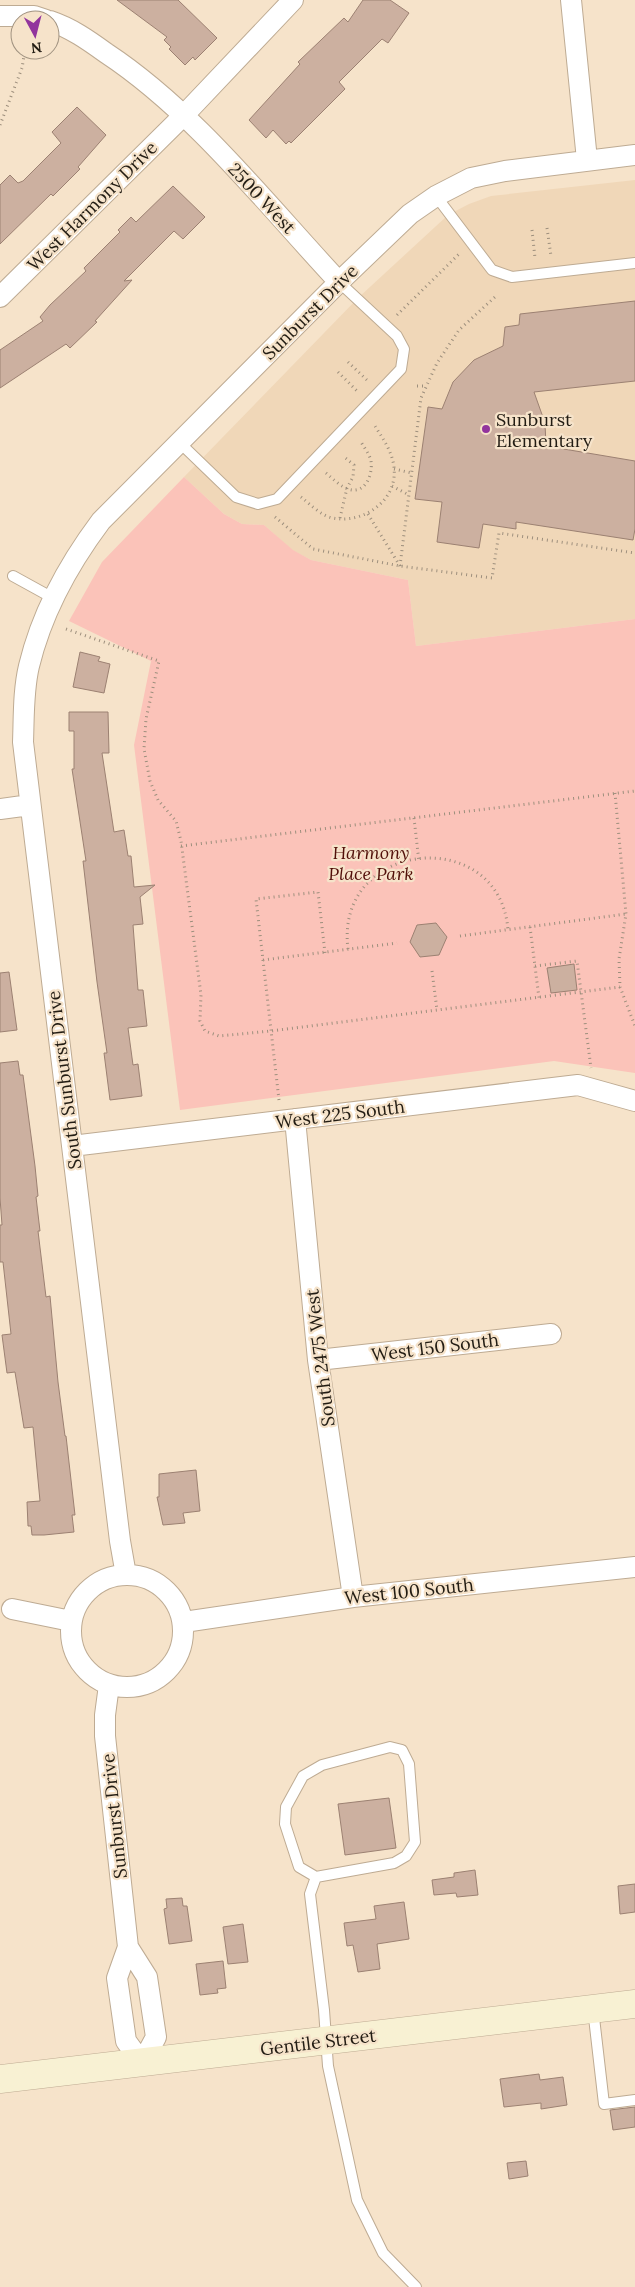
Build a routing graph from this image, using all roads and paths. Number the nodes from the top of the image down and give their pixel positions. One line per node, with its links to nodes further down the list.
1 (293, 0): 5 (street, West Harmony Drive)
2 (571, 0): 8 (street)
3 (60, 25): 5 (street, 2500 West)
4 (23, 60): 6 (path)
5 (184, 115): 16 (street, 2500 West); 17 (street, West Harmony Drive)
6 (0, 124)
7 (635, 155): 8 (street, Sunburst Drive)
8 (587, 160): 9 (street, Sunburst Drive)
9 (436, 196): 15 (lane); 16 (street, Sunburst Drive)
10 (547, 228): 13 (path)
11 (532, 230): 14 (path)
12 (459, 254): 19 (path)
13 (551, 256)
14 (535, 258)
15 (635, 263)
16 (340, 282): 28 (street, Sunburst Drive); 28 (lane)
17 (0, 297)
18 (495, 297): 24 (path)
19 (397, 314)
20 (348, 362): 22 (path)
21 (338, 372): 25 (path)
22 (369, 382)
23 (417, 386): 24 (path)
24 (427, 386): 31 (path)
25 (358, 392)
26 (375, 426): 30 (path)
27 (360, 440): 34 (path)
28 (179, 442): 43 (street, Sunburst Drive)
29 (344, 456): 34 (path)
30 (394, 469): 31 (path); 33 (path)
31 (412, 472): 35 (path)
32 (326, 473): 34 (path)
33 (392, 486): 35 (path); 37 (path)
34 (346, 488): 39 (path)
35 (409, 495): 41 (path)
36 (301, 497): 39 (path)
37 (368, 514): 39 (path); 41 (path)
38 (275, 517): 41 (path)
39 (340, 518)
40 (635, 553): 41 (path)
41 (400, 566)
42 (13, 576): 43 (lane)
43 (55, 594): 47 (street, South Sunburst Drive)
44 (66, 629): 50 (path)
45 (635, 791): 46 (path)
46 (615, 793): 49 (path); 52 (path)
47 (30, 805): 48 (street); 72 (street, South Sunburst Drive)
48 (0, 809)
49 (414, 818): 50 (path); 51 (path)
50 (182, 846): 67 (path)
51 (419, 860): 54 (path); 57 (path)
52 (626, 914): 53 (path); 62 (path)
53 (530, 927): 54 (path); 60 (path)
54 (508, 930): 55 (path)
55 (460, 936)
56 (397, 943): 57 (path)
57 (348, 949): 58 (path)
58 (325, 953): 59 (path); 59 (path)
59 (263, 960): 67 (path)
60 (535, 966): 63 (path); 64 (path)
61 (432, 971): 65 (path)
62 (620, 987): 63 (path); 66 (path)
63 (581, 992): 64 (path); 68 (path)
64 (538, 998): 65 (path)
65 (437, 1010): 67 (path)
66 (635, 1026)
67 (271, 1031): 69 (path)
68 (591, 1068)
69 (279, 1100)
70 (635, 1101): 71 (street, West 225 South)
71 (296, 1119): 72 (street, West 225 South); 74 (street, South 2475 West)
72 (72, 1146): 76 (street, South Sunburst Drive)
73 (551, 1334): 74 (street, West 150 South)
74 (318, 1360): 77 (street, South 2475 West)
75 (635, 1567): 77 (street, West 100 South)
76 (126, 1575): 79 (street); 80 (street)
77 (353, 1597): 80 (street, West 100 South)
78 (12, 1609): 79 (street)
79 (71, 1621): 81 (street)
80 (184, 1622): 81 (street)
81 (109, 1685): 83 (street, Sunburst Drive)
82 (316, 1877): 82 (lane); 86 (lane)
83 (128, 1946): 87 (street, Sunburst Drive); 87 (street, Sunburst Drive)
84 (593, 2008): 85 (main road, Gentile Street); 86 (main road, Gentile Street); 89 (lane)
85 (635, 2008)
86 (326, 2041): 87 (main road, Gentile Street); 90 (lane)
87 (142, 2062): 88 (main road, Gentile Street)
88 (0, 2079)
89 (635, 2100)
90 (416, 2287)

